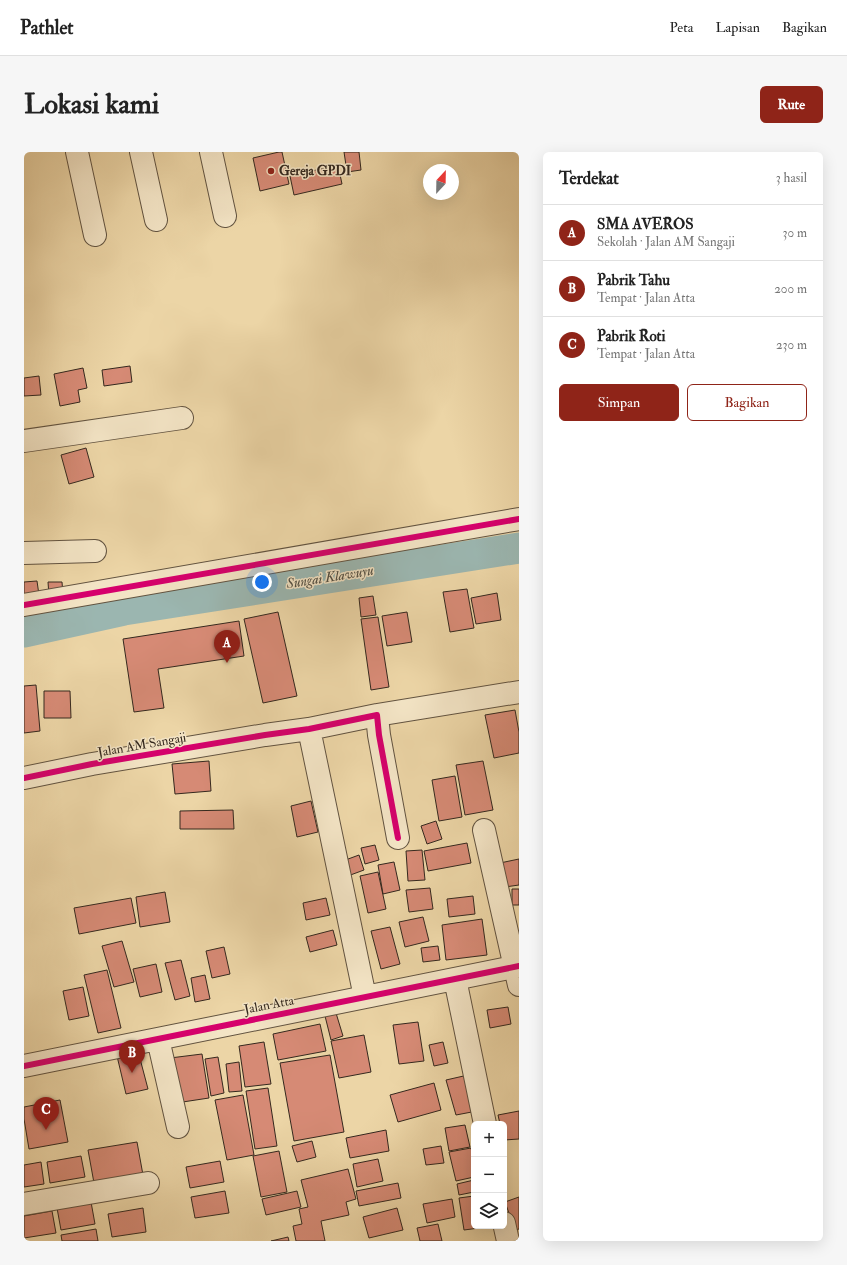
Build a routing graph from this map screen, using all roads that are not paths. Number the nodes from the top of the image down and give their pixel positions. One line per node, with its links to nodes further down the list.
1 (77, 152): 6 (street)
2 (141, 152): 5 (street)
3 (211, 152): 4 (street)
4 (225, 216)
5 (156, 220)
6 (95, 235)
7 (182, 418): 8 (street)
8 (24, 440)
9 (519, 519): 12 (street)
10 (95, 551): 11 (street)
11 (24, 553)
12 (24, 605)
13 (519, 692): 14 (street, Jalan AM Sangaji)
14 (377, 715): 15 (street, Jalan AM Sangaji); 18 (street)
15 (309, 729): 16 (street, Jalan AM Sangaji); 21 (street)
16 (24, 778)
17 (484, 830): 19 (street)
18 (398, 838)
19 (517, 973): 20 (street, Jalan Atta)
20 (455, 979): 21 (street, Jalan Atta); 24 (street)
21 (365, 997): 22 (street, Jalan Atta)
22 (158, 1039): 23 (street, Jalan Atta); 25 (street)
23 (24, 1066)
24 (484, 1121)
25 (178, 1128)
26 (148, 1183): 27 (street)
27 (24, 1204)
28 (505, 1229): 29 (street)
29 (508, 1241)

